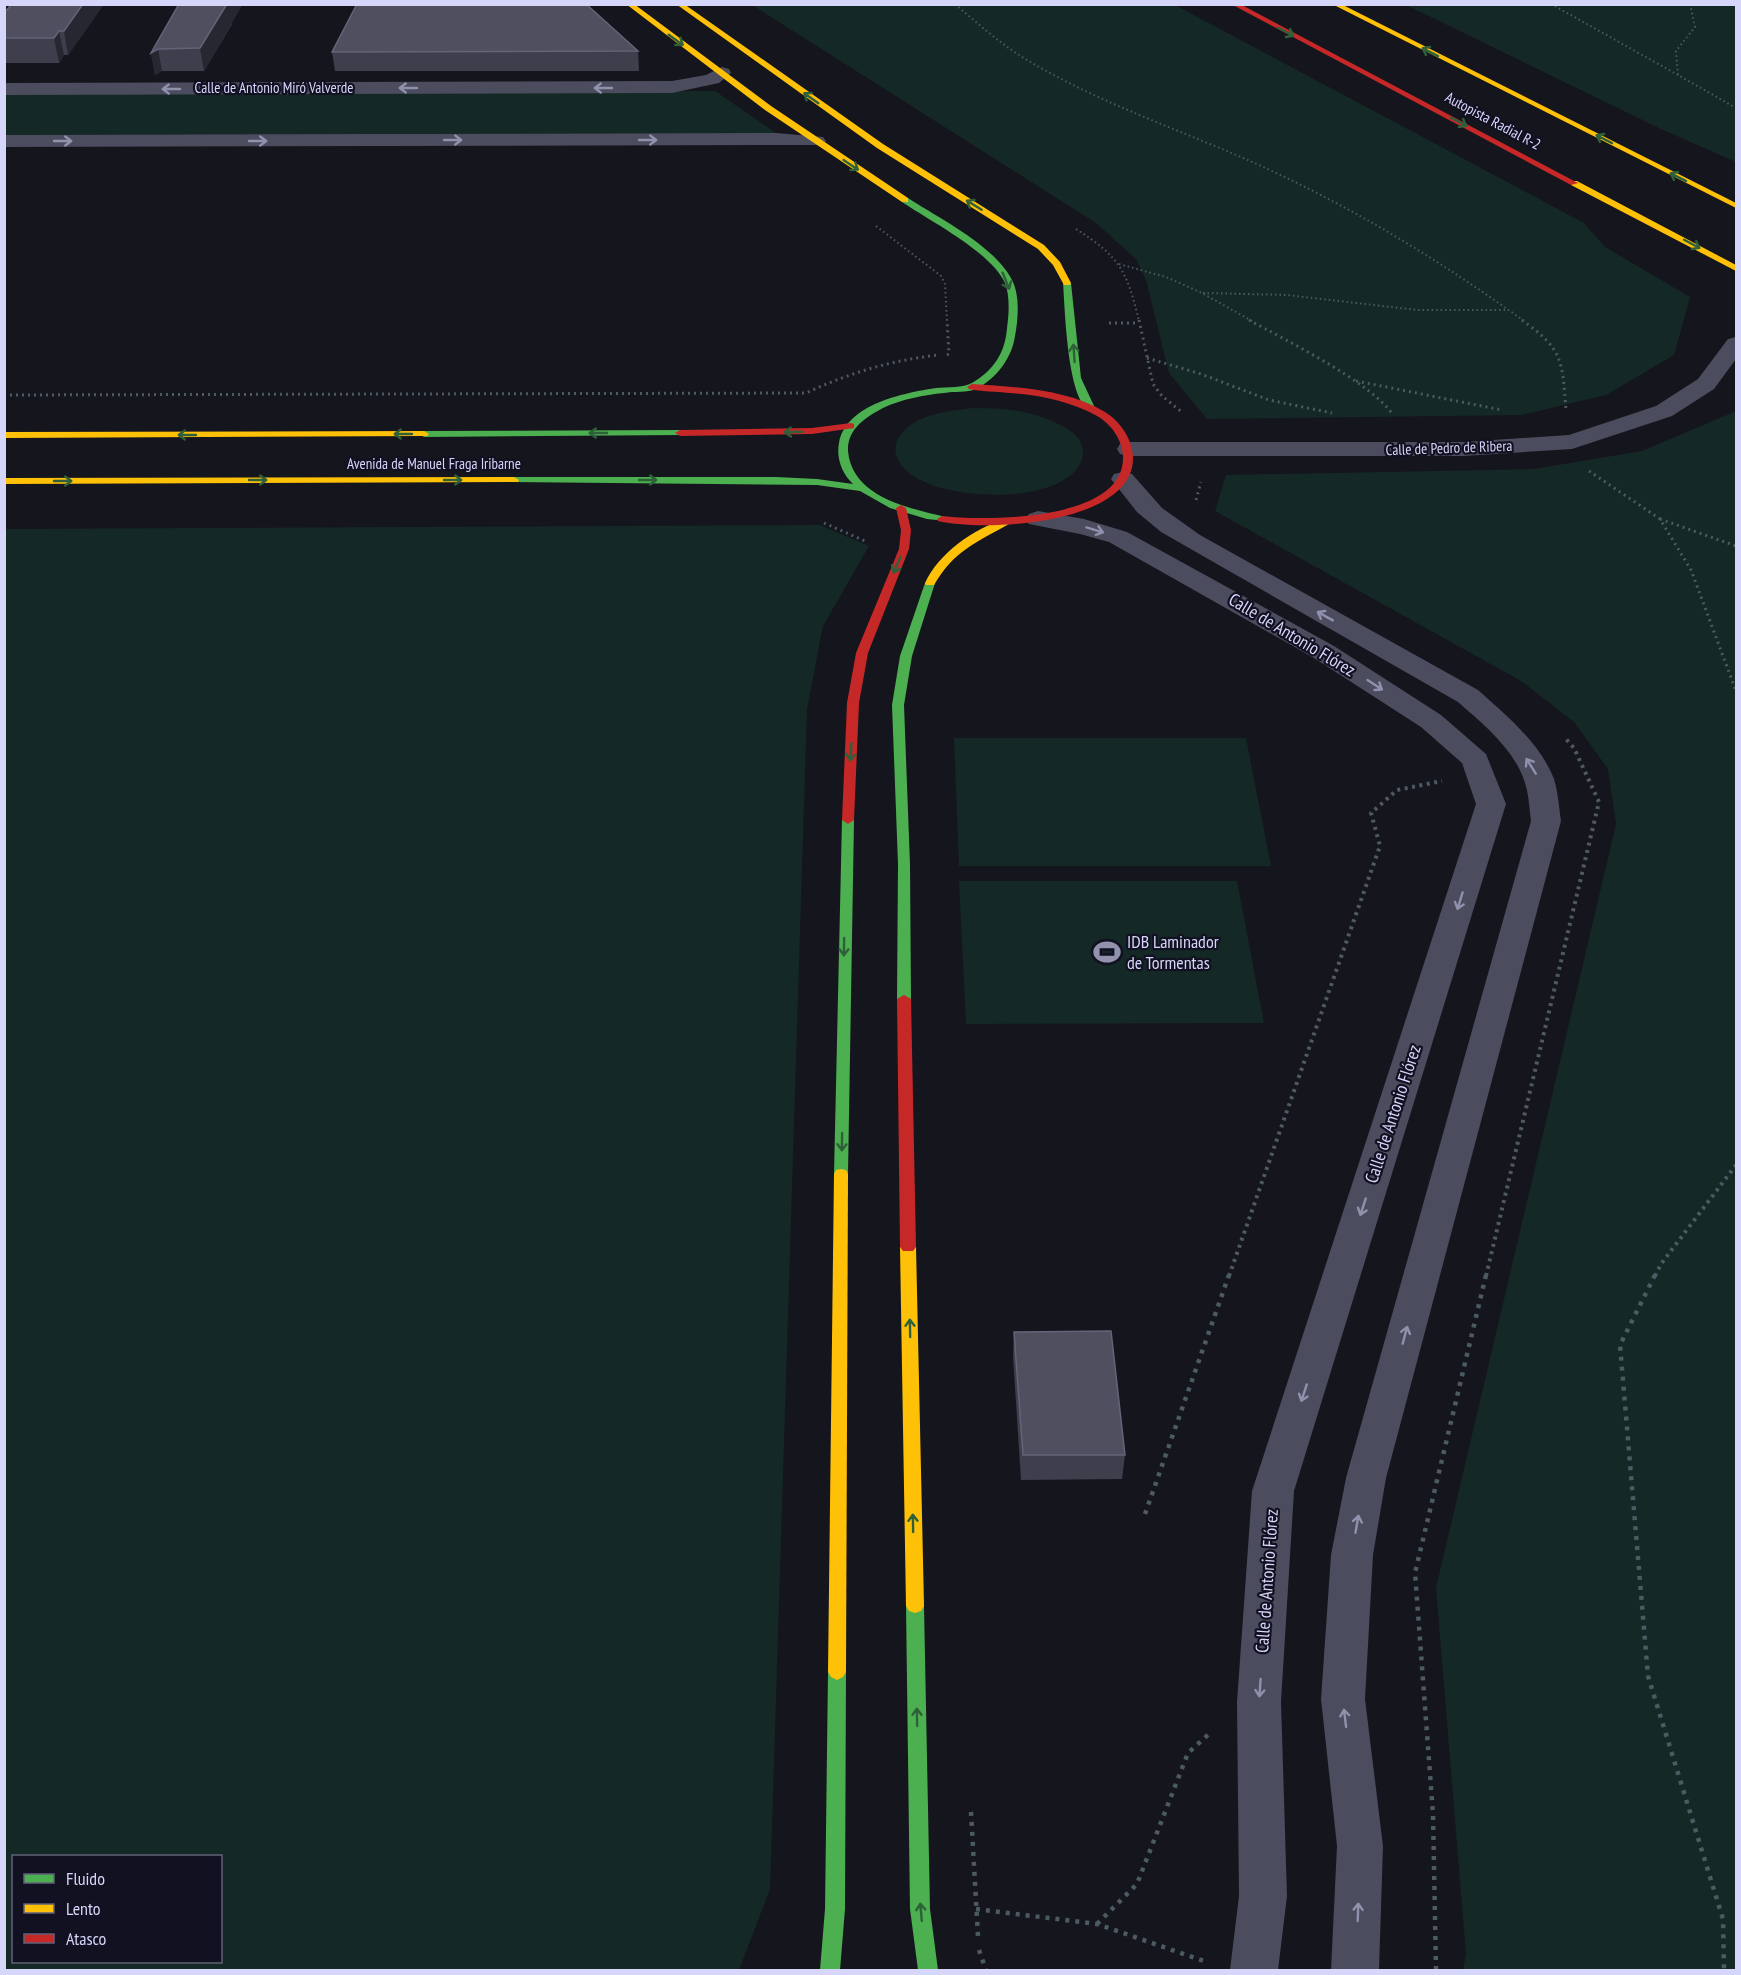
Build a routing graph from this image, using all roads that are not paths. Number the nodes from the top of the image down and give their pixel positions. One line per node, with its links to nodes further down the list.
1 (629, 4): 5 (main road, one-way to 5)
2 (679, 4): 15 (main road, one-way to 2)
3 (1234, 4): 12 (main road, Autopista Radial R-2, one-way to 12)
4 (1335, 4): 11 (main road, Autopista Radial R-2, one-way to 4)
5 (722, 73): 6 (street, Calle de Antonio Miró Valverde, one-way to 6); 10 (main road)
6 (543, 88): 7 (street, Calle de Antonio Miró Valverde, one-way to 7); 8 (street, Calle de Antonio Miró Valverde)
7 (4, 89)
8 (529, 140): 9 (street, Calle de Antonio Miró Valverde, one-way to 8); 10 (street, Calle de Antonio Miró Valverde, one-way to 10)
9 (4, 141)
10 (816, 141): 14 (main road, one-way to 14)
11 (1737, 206)
12 (1737, 267)
13 (1737, 344): 18 (street, Calle de Pedro de Ribera)
14 (972, 387): 15 (main road); 16 (main road)
15 (1090, 408): 18 (main road)
16 (851, 426): 17 (main road, Avenida de Manuel Fraga Iribarne, one-way to 17); 21 (main road)
17 (4, 435)
18 (1129, 449): 19 (main road)
19 (1123, 479): 23 (main road); 28 (street, Calle de Antonio Flórez, one-way to 19)
20 (4, 481): 21 (main road, Avenida de Manuel Fraga Iribarne, one-way to 21)
21 (864, 489): 22 (main road)
22 (902, 508): 24 (main road); 25 (main road, one-way to 25)
23 (1038, 519): 24 (main road); 27 (street, Calle de Antonio Flórez, one-way to 27)
24 (1005, 522): 26 (main road, one-way to 24)
25 (830, 1971)
26 (928, 1971)
27 (1254, 1971)
28 (1355, 1971)

